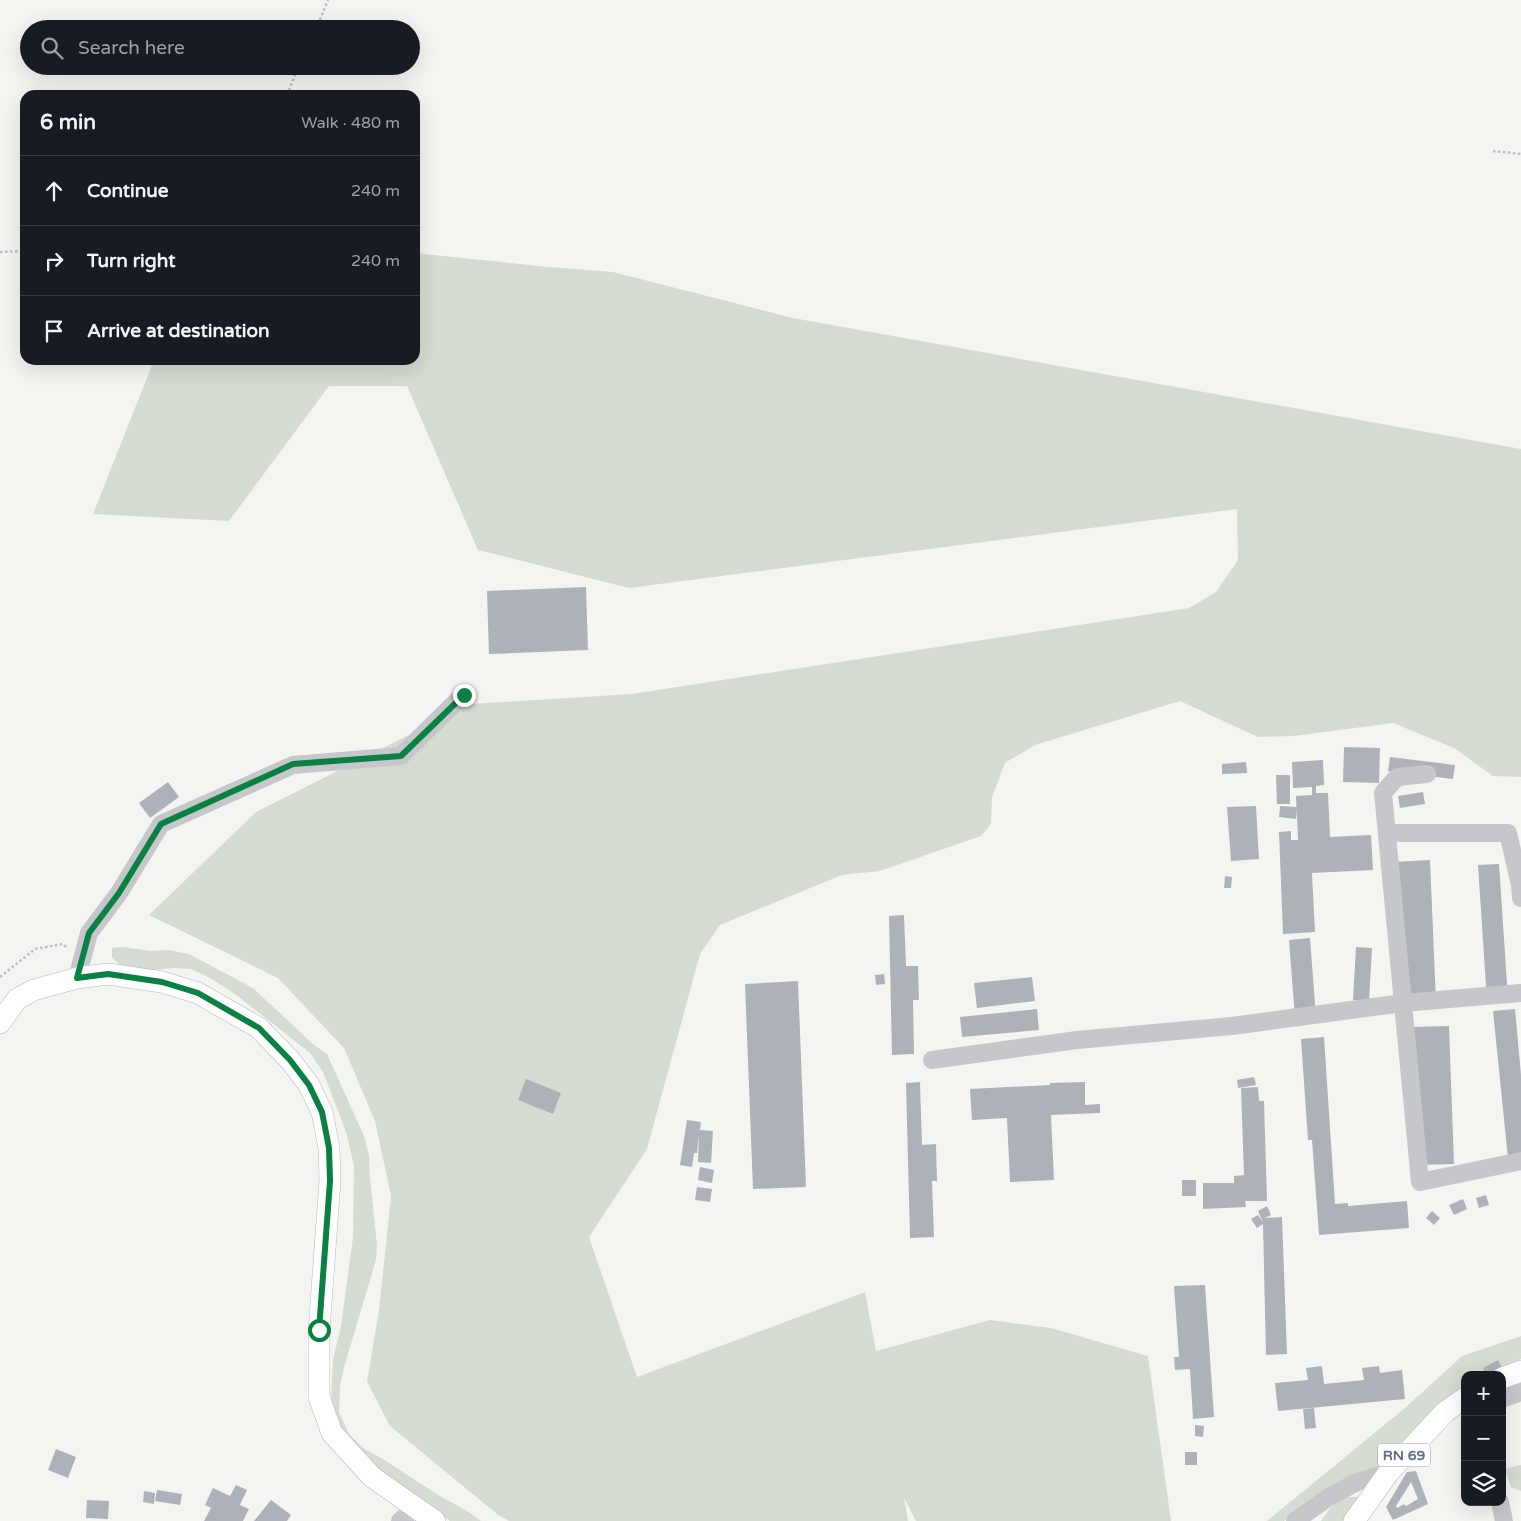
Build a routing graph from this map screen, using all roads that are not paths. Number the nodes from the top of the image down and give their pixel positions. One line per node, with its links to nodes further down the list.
1 (464, 695): 5 (street)
2 (1427, 774): 3 (street)
3 (1387, 832): 4 (street); 7 (street)
4 (1521, 890)
5 (77, 978): 8 (main road); 18 (main road)
6 (1521, 993): 7 (street)
7 (1403, 1003): 9 (street); 10 (street)
8 (0, 1023)
9 (932, 1060)
10 (1521, 1161)
11 (1521, 1371): 12 (main road)
12 (1506, 1377)
13 (1521, 1392): 14 (street)
14 (1506, 1398)
15 (1461, 1401): 16 (main road, RN 69)
16 (1389, 1472): 20 (street); 21 (main road, RN 69)
17 (1501, 1506): 22 (street)
18 (408, 1514): 19 (main road)
19 (435, 1521)
20 (1296, 1521)
21 (1354, 1521)
22 (1504, 1521)

